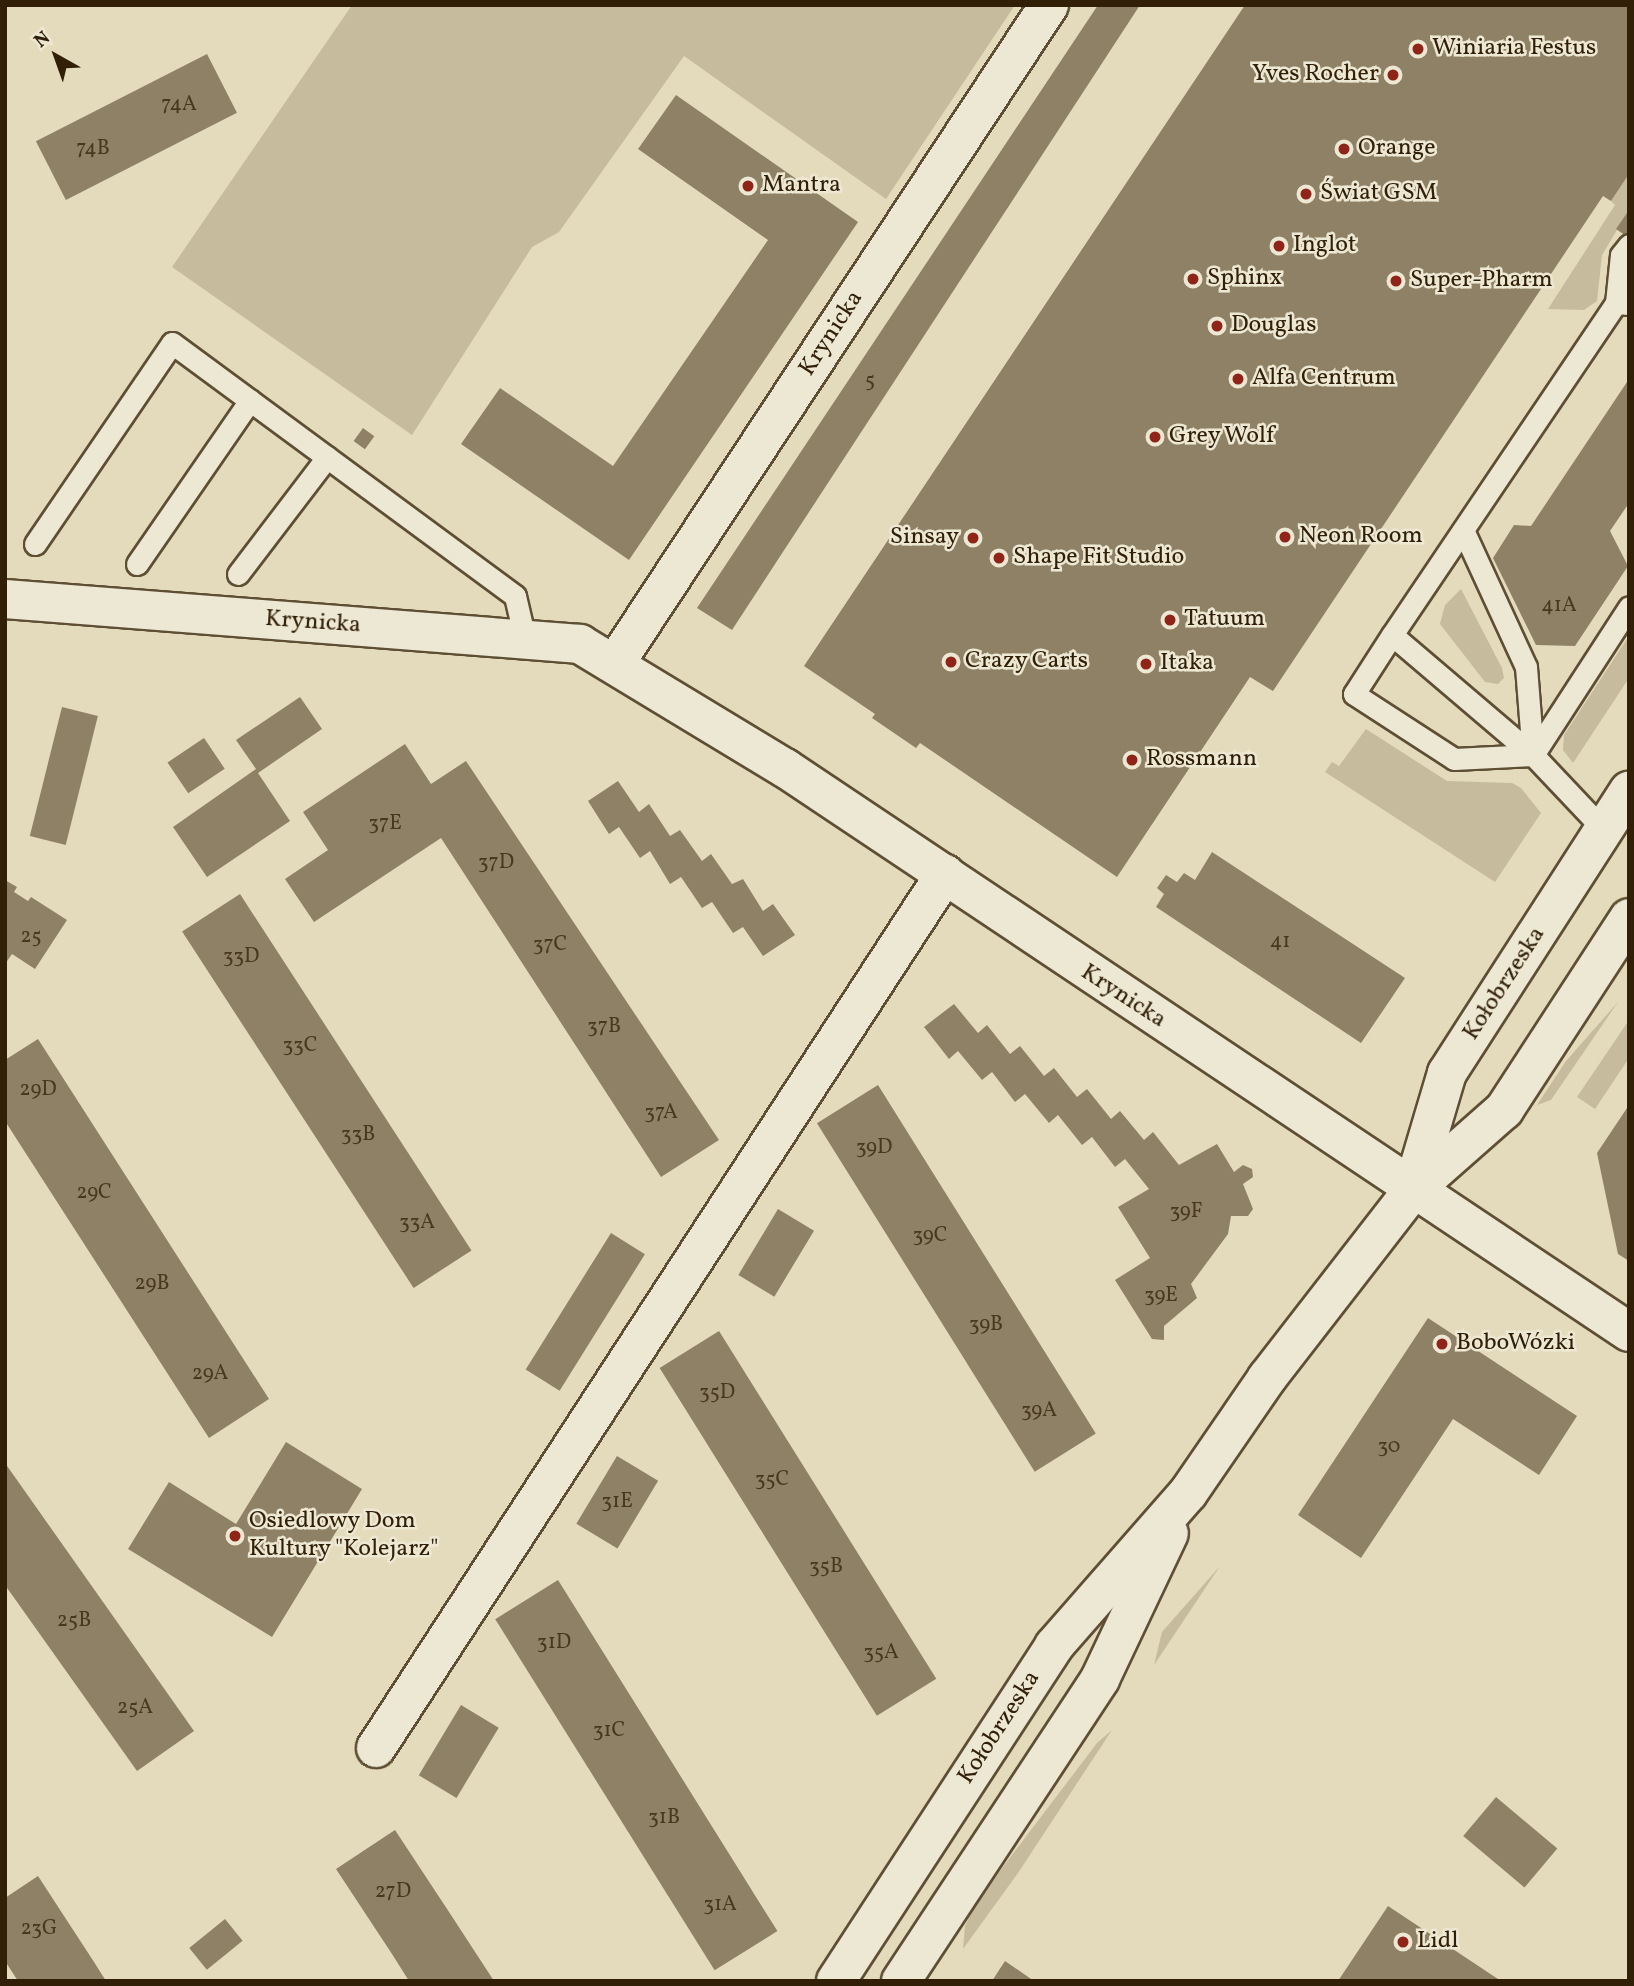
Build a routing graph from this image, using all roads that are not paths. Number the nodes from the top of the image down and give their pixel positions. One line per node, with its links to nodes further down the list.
1 (1049, 5): 14 (street, Krynicka)
2 (1629, 245): 3 (lane)
3 (1622, 303): 6 (lane)
4 (250, 400): 5 (lane); 7 (lane); 8 (lane)
5 (327, 457): 9 (lane); 13 (lane)
6 (1463, 530): 12 (lane); 15 (lane)
7 (35, 544)
8 (137, 564)
9 (238, 574)
10 (5, 599): 13 (street, Krynicka)
11 (1629, 607): 15 (lane)
12 (1392, 635): 15 (lane); 15 (lane)
13 (524, 639): 14 (street, Krynicka)
14 (616, 662): 18 (street, Krynicka)
15 (1533, 755): 17 (lane)
16 (1629, 791): 17 (street, Kołobrzeska)
17 (1604, 830): 20 (street, Kołobrzeska)
18 (945, 874): 20 (street, Krynicka); 23 (street)
19 (1629, 918): 20 (street, Kołobrzeska)
20 (1412, 1191): 21 (street, Krynicka); 22 (street, Kołobrzeska)
21 (1629, 1332)
22 (1188, 1493): 24 (street, Kołobrzeska); 25 (street, Kołobrzeska)
23 (376, 1748)
24 (836, 1981)
25 (901, 1981)

